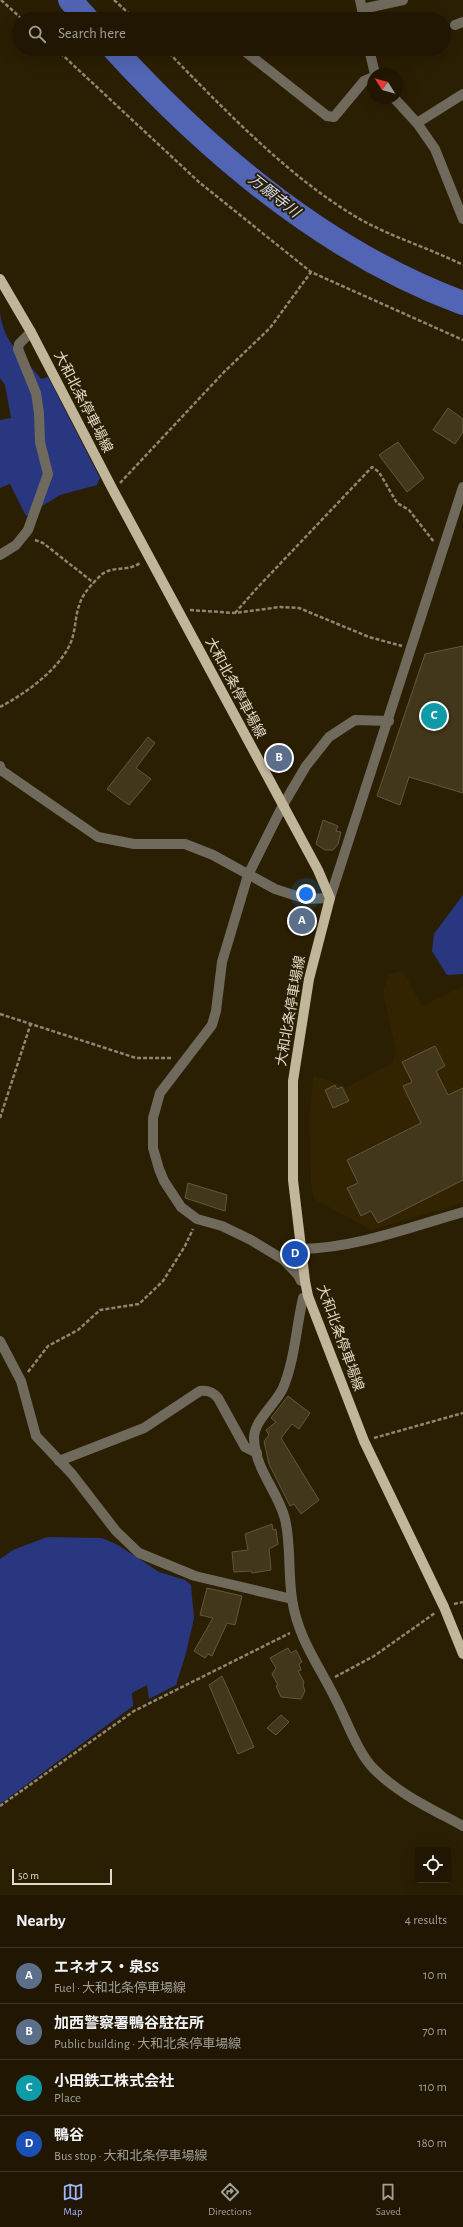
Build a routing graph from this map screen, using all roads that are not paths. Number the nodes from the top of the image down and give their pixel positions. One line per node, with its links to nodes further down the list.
1 (403, 0): 2 (street)
2 (362, 9)
3 (251, 56): 6 (street)
4 (371, 56): 5 (street)
5 (374, 68)
6 (367, 80)
7 (463, 94): 9 (street)
8 (400, 104): 9 (street)
9 (417, 123): 10 (street)
10 (463, 219)
11 (0, 279): 12 (main road, 大和北条停車場線)
12 (31, 332): 14 (street); 17 (main road, 大和北条停車場線)
13 (463, 487): 15 (street)
14 (0, 554)
15 (389, 721): 17 (street); 19 (street)
16 (0, 769): 18 (street)
17 (283, 805): 18 (street); 19 (main road, 大和北条停車場線)
18 (248, 876): 19 (street); 22 (street)
19 (330, 898): 21 (main road, 大和北条停車場線)
20 (463, 1212): 21 (street)
21 (301, 1249): 22 (main road, 大和北条停車場線)
22 (305, 1281): 23 (main road, 大和北条停車場線)
23 (308, 1296): 25 (street); 28 (main road, 大和北条停車場線)
24 (0, 1341): 26 (street)
25 (257, 1453): 26 (street); 27 (street)
26 (59, 1461): 27 (street)
27 (292, 1599): 29 (street)
28 (463, 1654)
29 (463, 1826)

